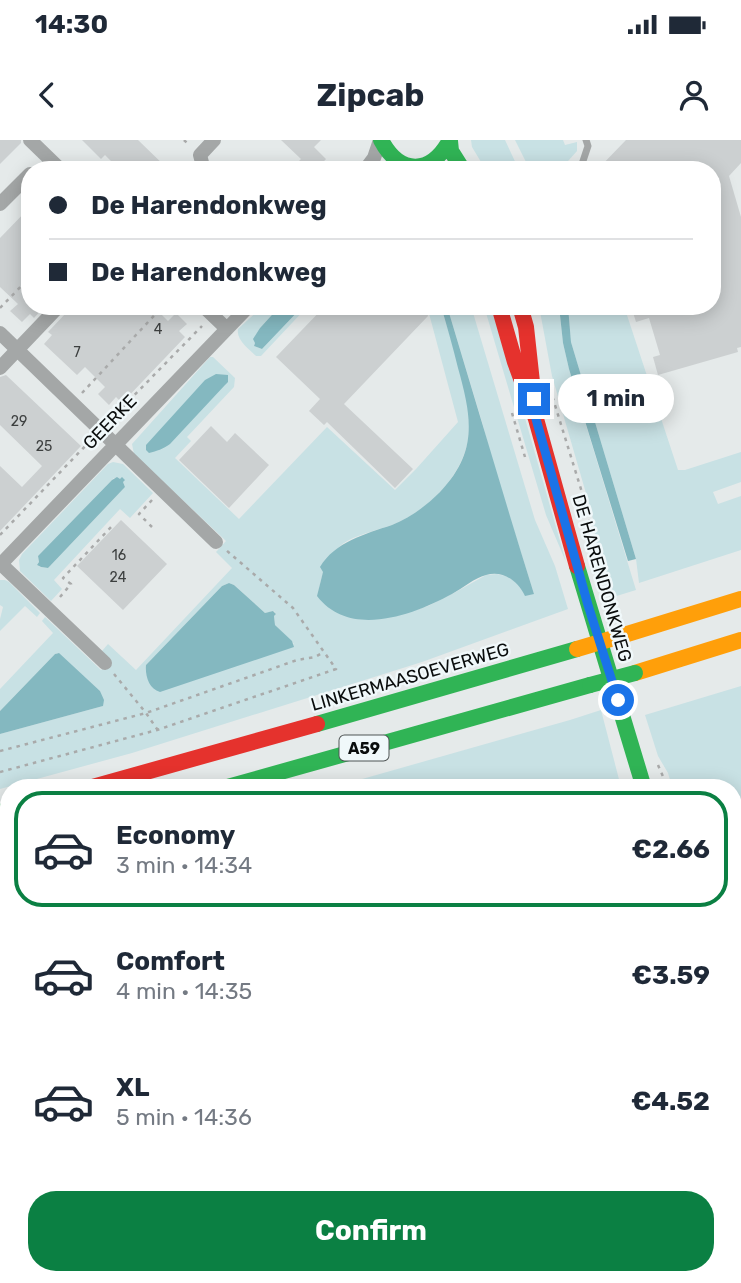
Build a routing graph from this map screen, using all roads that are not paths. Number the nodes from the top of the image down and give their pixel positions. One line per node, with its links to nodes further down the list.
1 (30, 140): 6 (street)
2 (214, 140): 9 (street)
3 (380, 140): 10 (street); 11 (main road)
4 (586, 140): 14 (lane)
5 (450, 141): 12 (main road); 13 (main road)
6 (47, 156): 7 (street); 8 (street)
7 (42, 161)
8 (52, 161)
9 (202, 161)
10 (372, 161)
11 (396, 161)
12 (438, 161)
13 (457, 161)
14 (583, 161)
15 (21, 183): 16 (street)
16 (0, 204)
17 (50, 315): 24 (street)
18 (212, 315): 22 (street)
19 (240, 315): 22 (street, GEERKE)
20 (502, 315): 26 (main road, DE HARENDONKWEG)
21 (523, 315): 26 (main road, DE HARENDONKWEG)
22 (227, 329): 27 (street, GEERKE)
23 (0, 332): 24 (street)
24 (18, 349): 25 (street); 27 (street)
25 (0, 368)
26 (536, 419): 35 (main road, DE HARENDONKWEG)
27 (115, 445): 28 (street); 29 (street, GEERKE)
28 (216, 542)
29 (0, 564): 32 (street)
30 (741, 599): 33 (main road, LINKERMAASOEVERWEG / A59, bridge)
31 (741, 640): 34 (main road, A59, bridge)
32 (105, 663)
33 (121, 779)
34 (256, 779)
35 (641, 779)

